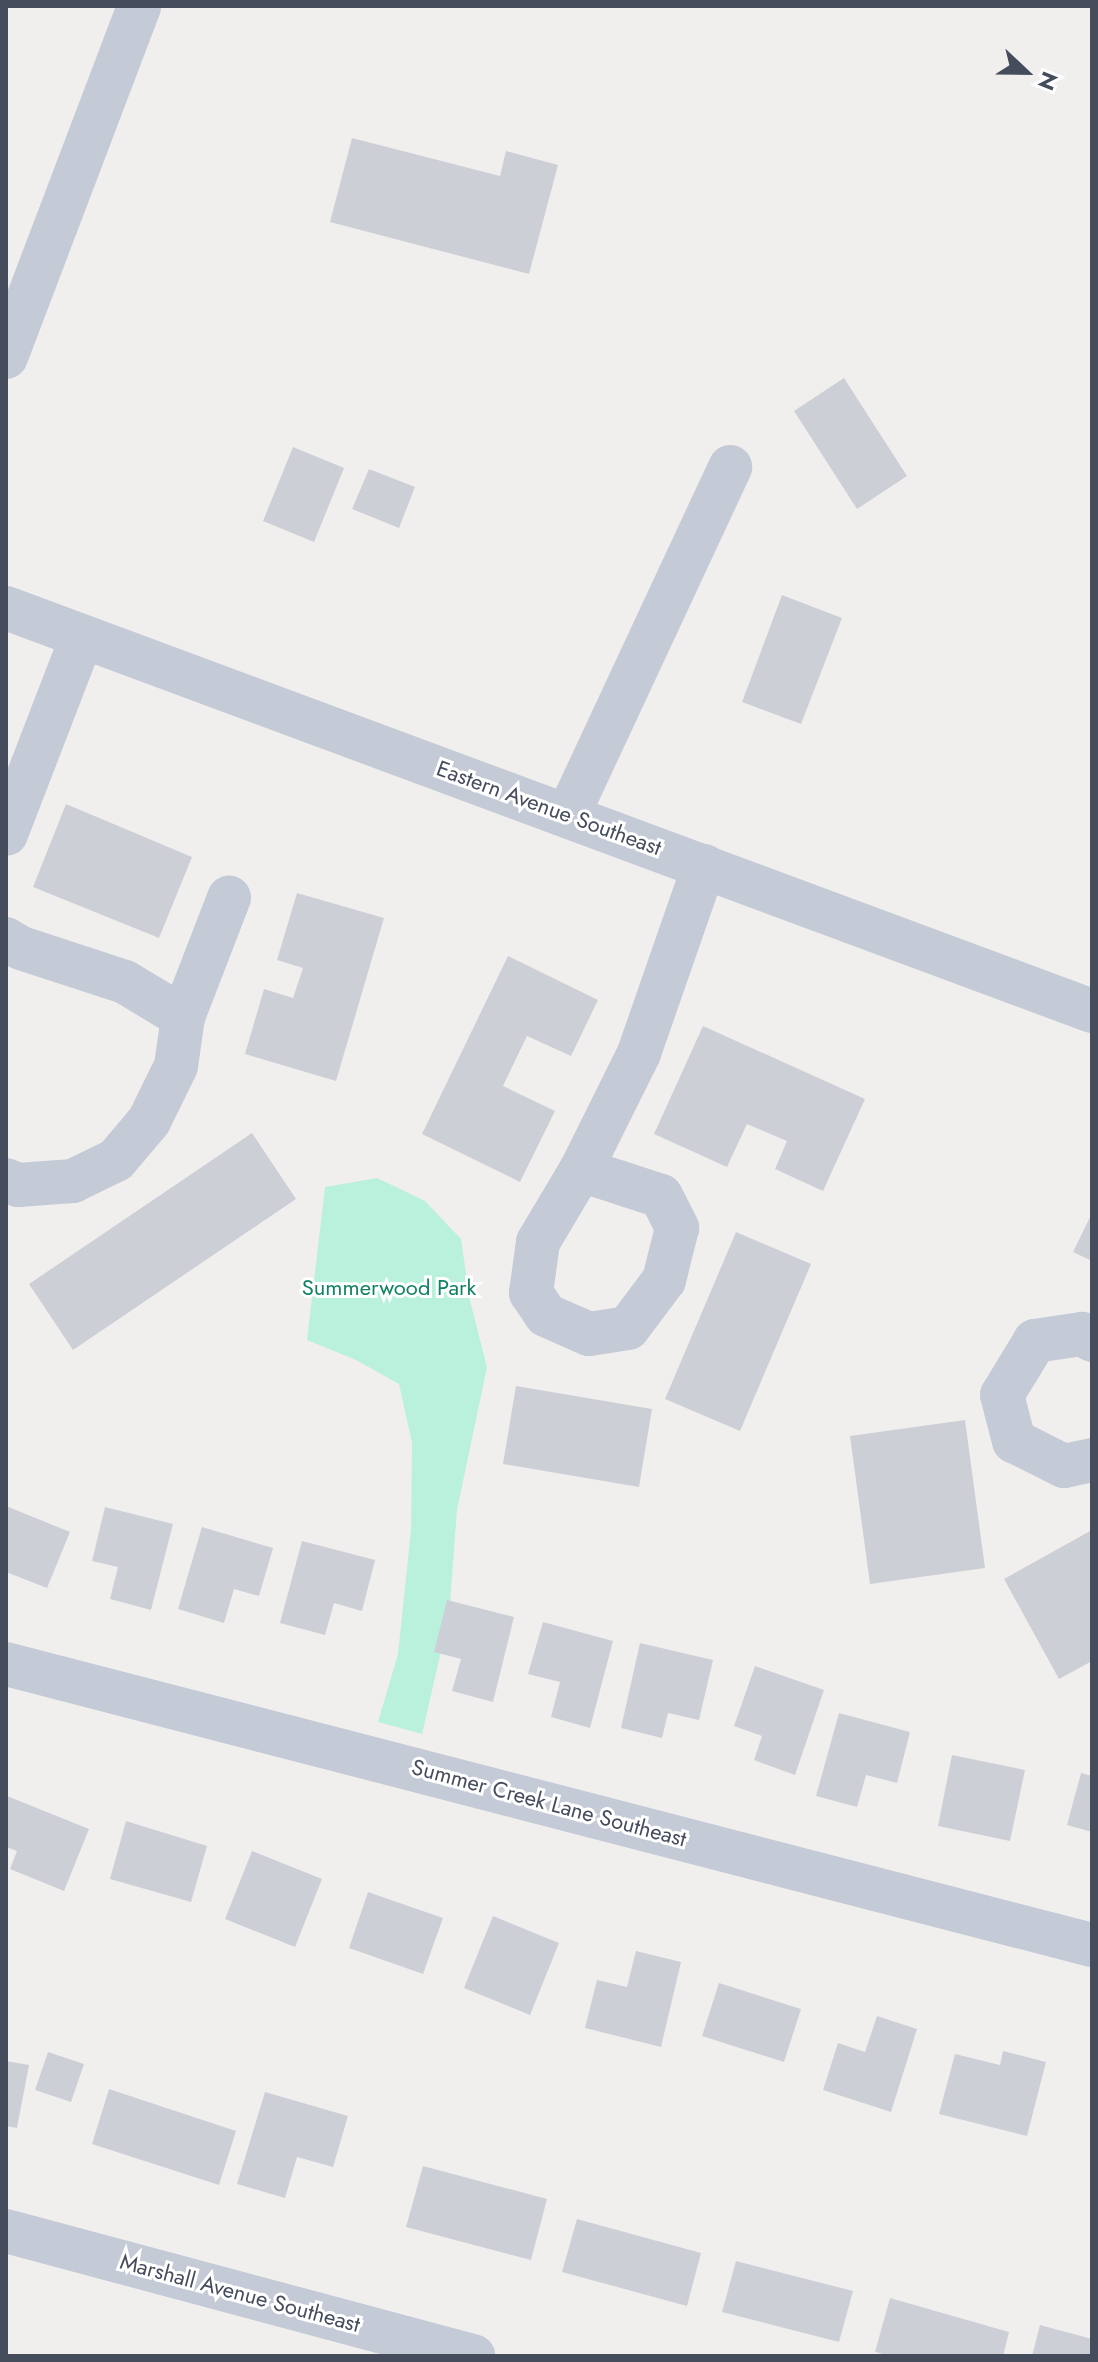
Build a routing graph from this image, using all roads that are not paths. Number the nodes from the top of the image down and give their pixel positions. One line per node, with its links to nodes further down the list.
1 (139, 6): 2 (street)
2 (6, 357)
3 (730, 467): 6 (street)
4 (6, 608): 5 (street, Eastern Avenue Southeast)
5 (82, 637): 6 (street, Eastern Avenue Southeast); 7 (street)
6 (568, 815): 8 (street, Eastern Avenue Southeast)
7 (6, 834)
8 (704, 866): 11 (street, Eastern Avenue Southeast); 13 (street)
9 (229, 898): 12 (street)
10 (6, 939): 12 (street)
11 (1092, 1011)
12 (183, 1017): 14 (street)
13 (581, 1170)
14 (6, 1180)
15 (1092, 1340): 16 (street)
16 (1092, 1460)
17 (6, 1664): 18 (street, Summer Creek Lane Southeast)
18 (1092, 1945)
19 (6, 2231): 20 (street, Marshall Avenue Southeast)
20 (474, 2356)

